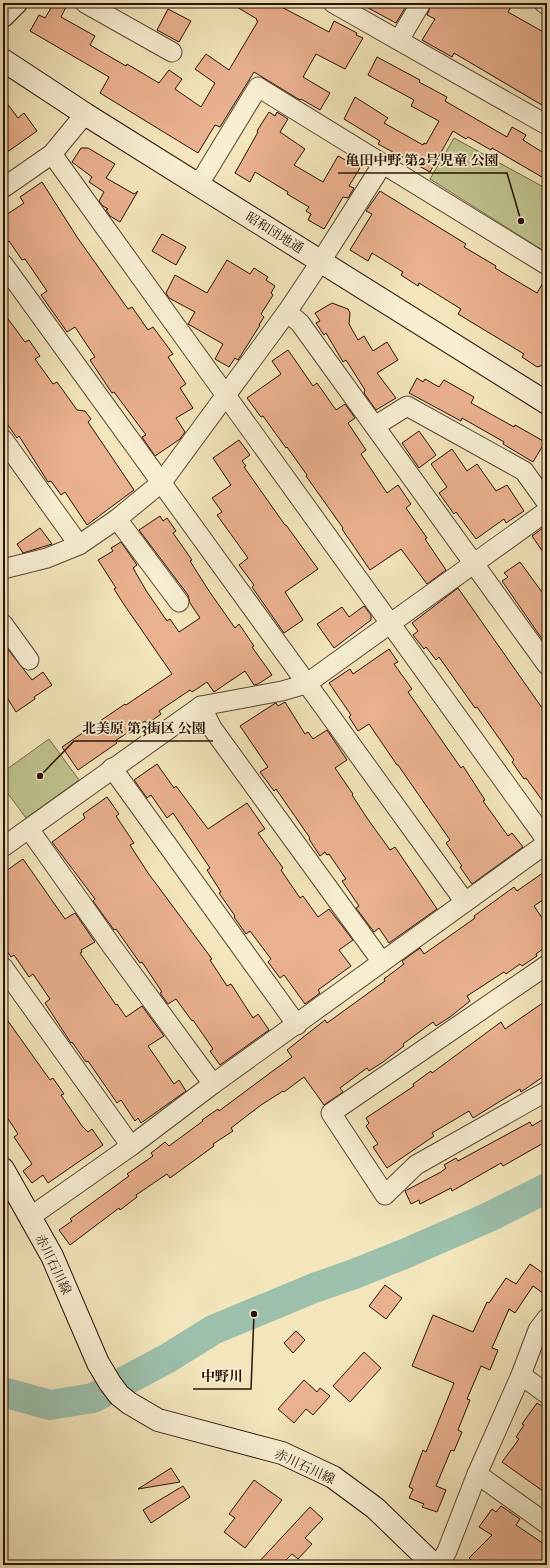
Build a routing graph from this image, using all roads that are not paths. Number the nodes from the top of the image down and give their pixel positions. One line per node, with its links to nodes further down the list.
1 (16, 3): 7 (street)
2 (85, 3): 9 (street)
3 (333, 3): 8 (street)
4 (420, 3): 8 (street)
5 (544, 3): 6 (street)
6 (547, 5)
7 (3, 16)
8 (399, 40): 12 (street)
9 (172, 52)
10 (3, 60): 11 (street, 昭和団地通)
11 (85, 114): 13 (street); 15 (street, 昭和団地通)
12 (547, 125)
13 (52, 154): 16 (street); 21 (street)
14 (382, 164): 15 (street); 17 (street); 19 (street)
15 (199, 184): 17 (street, 昭和団地通)
16 (3, 188)
17 (322, 261): 20 (street); 22 (street, 昭和団地通)
18 (3, 264): 25 (street)
19 (547, 265)
20 (287, 312): 21 (street); 23 (street)
21 (225, 396): 25 (street); 33 (street)
22 (547, 403)
23 (375, 426): 26 (street); 30 (street)
24 (3, 439): 29 (street)
25 (162, 482): 28 (street); 37 (street)
26 (547, 503)
27 (547, 511): 30 (street)
28 (117, 519): 29 (street); 32 (street)
29 (79, 545): 31 (street)
30 (474, 564): 33 (street); 36 (street)
31 (3, 569)
32 (179, 602)
33 (390, 623): 37 (street); 41 (street)
34 (3, 624): 35 (street)
35 (29, 660)
36 (547, 665)
37 (306, 684): 38 (street); 43 (street)
38 (201, 706): 39 (street); 44 (street)
39 (112, 768): 40 (street); 47 (street)
40 (29, 829): 42 (street); 48 (street)
41 (547, 842): 43 (street)
42 (3, 847)
43 (465, 902): 44 (street)
44 (382, 962): 47 (street)
45 (547, 965): 49 (street)
46 (3, 967): 50 (street)
47 (297, 1025): 48 (street)
48 (213, 1084): 50 (street)
49 (547, 1091)
50 (131, 1146): 52 (street)
51 (3, 1169): 52 (street, 赤川石川線)
52 (30, 1217): 58 (street, 赤川石川線)
53 (547, 1318): 54 (street)
54 (520, 1375): 55 (street); 56 (street)
55 (547, 1394)
56 (477, 1474): 57 (street); 59 (street)
57 (547, 1524)
58 (434, 1565)
59 (439, 1565)

